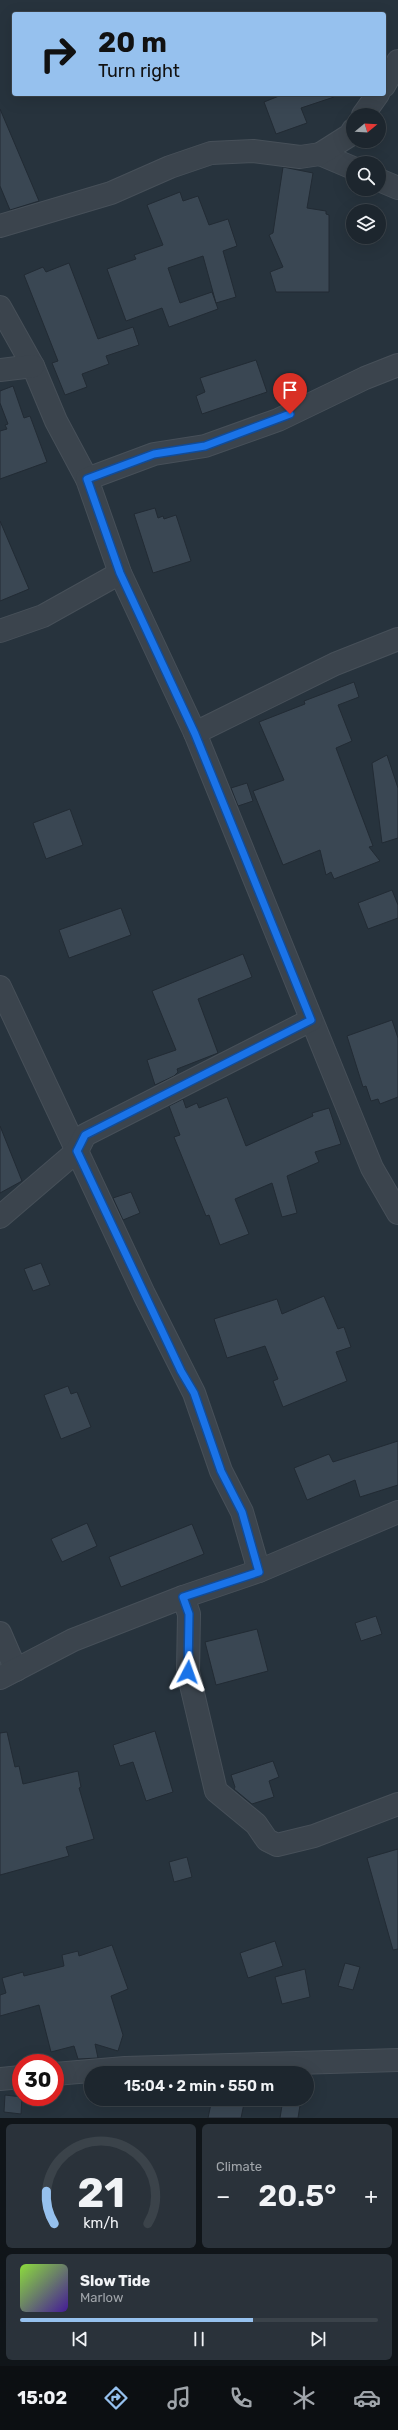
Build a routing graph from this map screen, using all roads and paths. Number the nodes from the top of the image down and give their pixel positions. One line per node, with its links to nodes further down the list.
1 (398, 62): 2 (street)
2 (386, 83)
3 (377, 96): 4 (street)
4 (368, 108)
5 (346, 137): 6 (street)
6 (320, 154): 7 (street); 10 (street)
7 (346, 165)
8 (386, 183): 9 (street)
9 (398, 188)
10 (0, 226)
11 (0, 307): 13 (street)
12 (398, 365): 15 (street)
13 (32, 366): 14 (street); 15 (street)
14 (0, 370)
15 (87, 479): 16 (street)
16 (120, 573): 17 (street); 19 (street)
17 (0, 631)
18 (398, 639): 19 (street)
19 (195, 734): 21 (street)
20 (0, 987): 22 (street)
21 (311, 1020): 22 (street); 23 (street)
22 (77, 1151): 24 (street); 26 (street)
23 (398, 1212)
24 (0, 1217)
25 (398, 1512): 26 (street)
26 (259, 1572): 27 (street)
27 (183, 1597): 29 (street); 30 (street)
28 (0, 1633): 29 (street)
29 (8, 1674)
30 (398, 1804)
31 (398, 2060): 32 (street)
32 (64, 2073)
33 (12, 2079): 34 (street)
34 (0, 2080)

